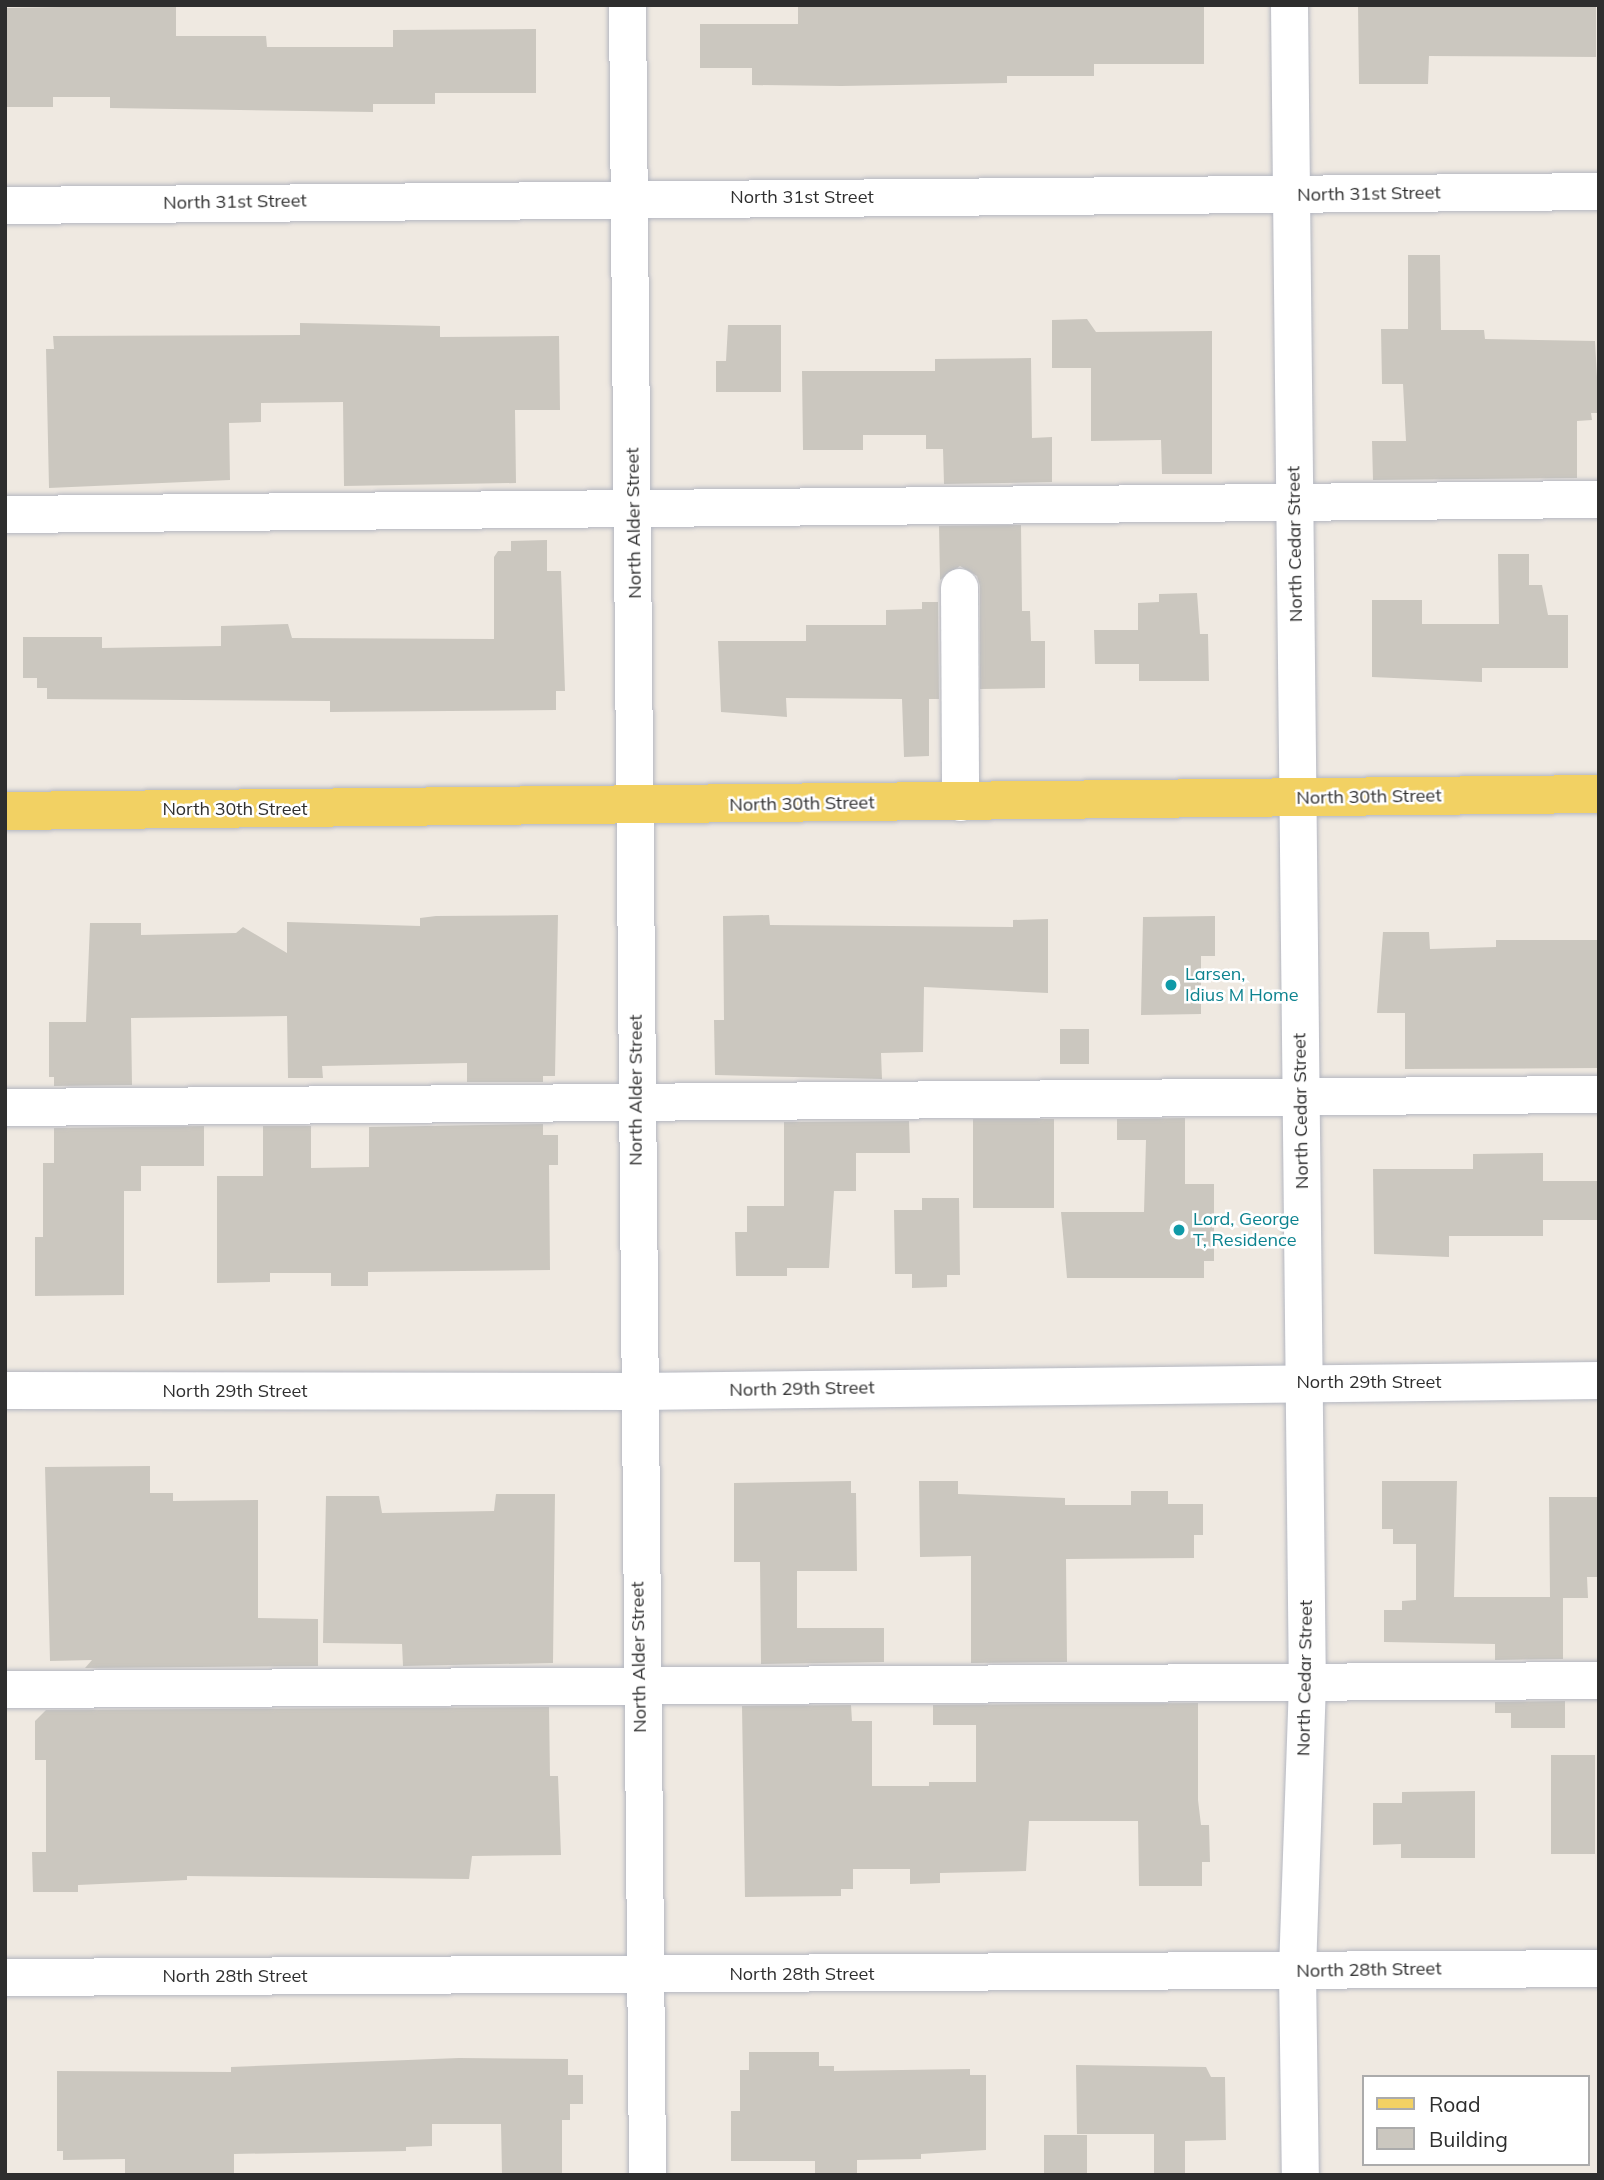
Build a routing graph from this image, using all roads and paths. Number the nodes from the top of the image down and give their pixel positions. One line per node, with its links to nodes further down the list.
1 (627, 5): 5 (street, North Alder Street)
2 (1289, 5): 4 (street, North Cedar Street)
3 (1599, 191): 4 (street, North 31st Street)
4 (1292, 195): 5 (street, North 31st Street); 8 (street, North Cedar Street)
5 (629, 198): 6 (street, North 31st Street); 9 (street, North Alder Street)
6 (5, 205)
7 (1599, 499): 8 (street)
8 (1295, 505): 9 (street); 13 (street, North Cedar Street)
9 (633, 510): 10 (street); 15 (street, North Alder Street)
10 (5, 514)
11 (958, 587): 14 (street)
12 (1599, 794): 13 (main road, North 30th Street)
13 (1298, 798): 14 (main road, North 30th Street); 18 (street, North Cedar Street)
14 (960, 802): 15 (main road, North 30th Street)
15 (638, 806): 16 (main road, North 30th Street); 19 (street, North Alder Street)
16 (5, 811)
17 (1599, 1094): 18 (street)
18 (1301, 1096): 19 (street); 22 (street, North Cedar Street)
19 (635, 1103): 20 (street); 24 (street, North Alder Street)
20 (5, 1107)
21 (1599, 1380): 22 (street, North 29th Street)
22 (1304, 1382): 24 (street, North 29th Street); 26 (street, North Cedar Street)
23 (5, 1390): 24 (street, North 29th Street)
24 (636, 1391): 27 (street, North Alder Street)
25 (1599, 1681): 26 (street)
26 (1307, 1682): 27 (street); 30 (street, North Cedar Street)
27 (639, 1688): 28 (street); 31 (street, North Alder Street)
28 (5, 1689)
29 (1599, 1968): 30 (street, North 28th Street)
30 (1297, 1971): 31 (street, North 28th Street); 34 (street, North Cedar Street)
31 (643, 1975): 32 (street, North 28th Street); 33 (street, North Alder Street)
32 (5, 1977)
33 (647, 2175)
34 (1300, 2175)

